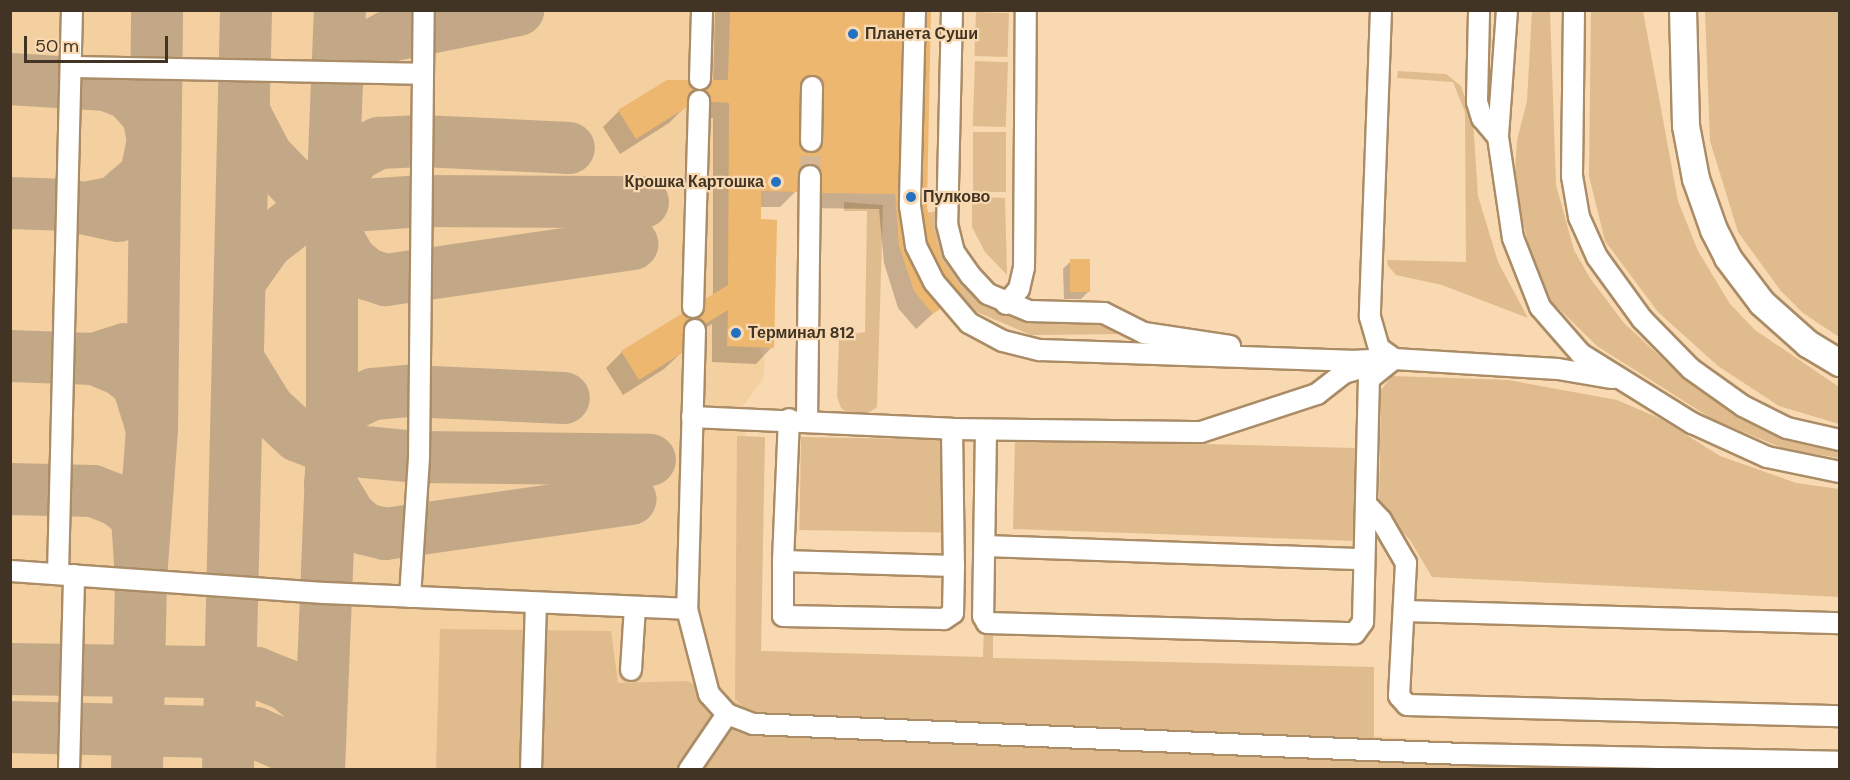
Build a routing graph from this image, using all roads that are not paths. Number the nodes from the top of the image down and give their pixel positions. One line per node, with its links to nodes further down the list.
1 (72, 10): 12 (street)
2 (424, 10): 13 (street)
3 (702, 10): 14 (street)
4 (915, 10): 23 (street)
5 (952, 10): 20 (street)
6 (1026, 10): 20 (street)
7 (1381, 10): 23 (street)
8 (1507, 10): 17 (street)
9 (1574, 10): 30 (street)
10 (1683, 10): 24 (main road)
11 (1479, 13): 17 (street)
12 (71, 67): 13 (street); 38 (street)
13 (422, 74): 39 (street)
14 (700, 79)
15 (812, 87): 18 (street)
16 (699, 101): 21 (street)
17 (1498, 136): 25 (street)
18 (811, 141)
19 (810, 176): 27 (street)
20 (1006, 304): 23 (street)
21 (693, 307)
22 (695, 330): 26 (street)
23 (1394, 358): 25 (street); 29 (street); 32 (street)
24 (1839, 363)
25 (1618, 379): 31 (street)
26 (692, 417): 27 (street); 42 (street)
27 (798, 420): 28 (street); 35 (street)
28 (952, 429): 29 (street); 36 (street)
29 (986, 430): 33 (street)
30 (1839, 440)
31 (1839, 472)
32 (1367, 505): 34 (street); 43 (street)
33 (985, 546): 34 (street); 34 (street)
34 (1364, 559)
35 (783, 561): 36 (street); 36 (street)
36 (954, 566)
37 (10, 571): 38 (street)
38 (66, 575): 39 (street); 50 (street)
39 (410, 597): 40 (street)
40 (536, 603): 41 (street); 51 (street)
41 (635, 607): 42 (street); 45 (street)
42 (687, 609): 46 (street)
43 (1406, 610): 44 (street); 47 (street)
44 (1839, 623)
45 (631, 670)
46 (727, 714): 48 (street); 52 (street)
47 (1839, 716)
48 (1559, 762): 49 (street)
49 (1839, 762)
50 (69, 770)
51 (531, 770)
52 (688, 770)

